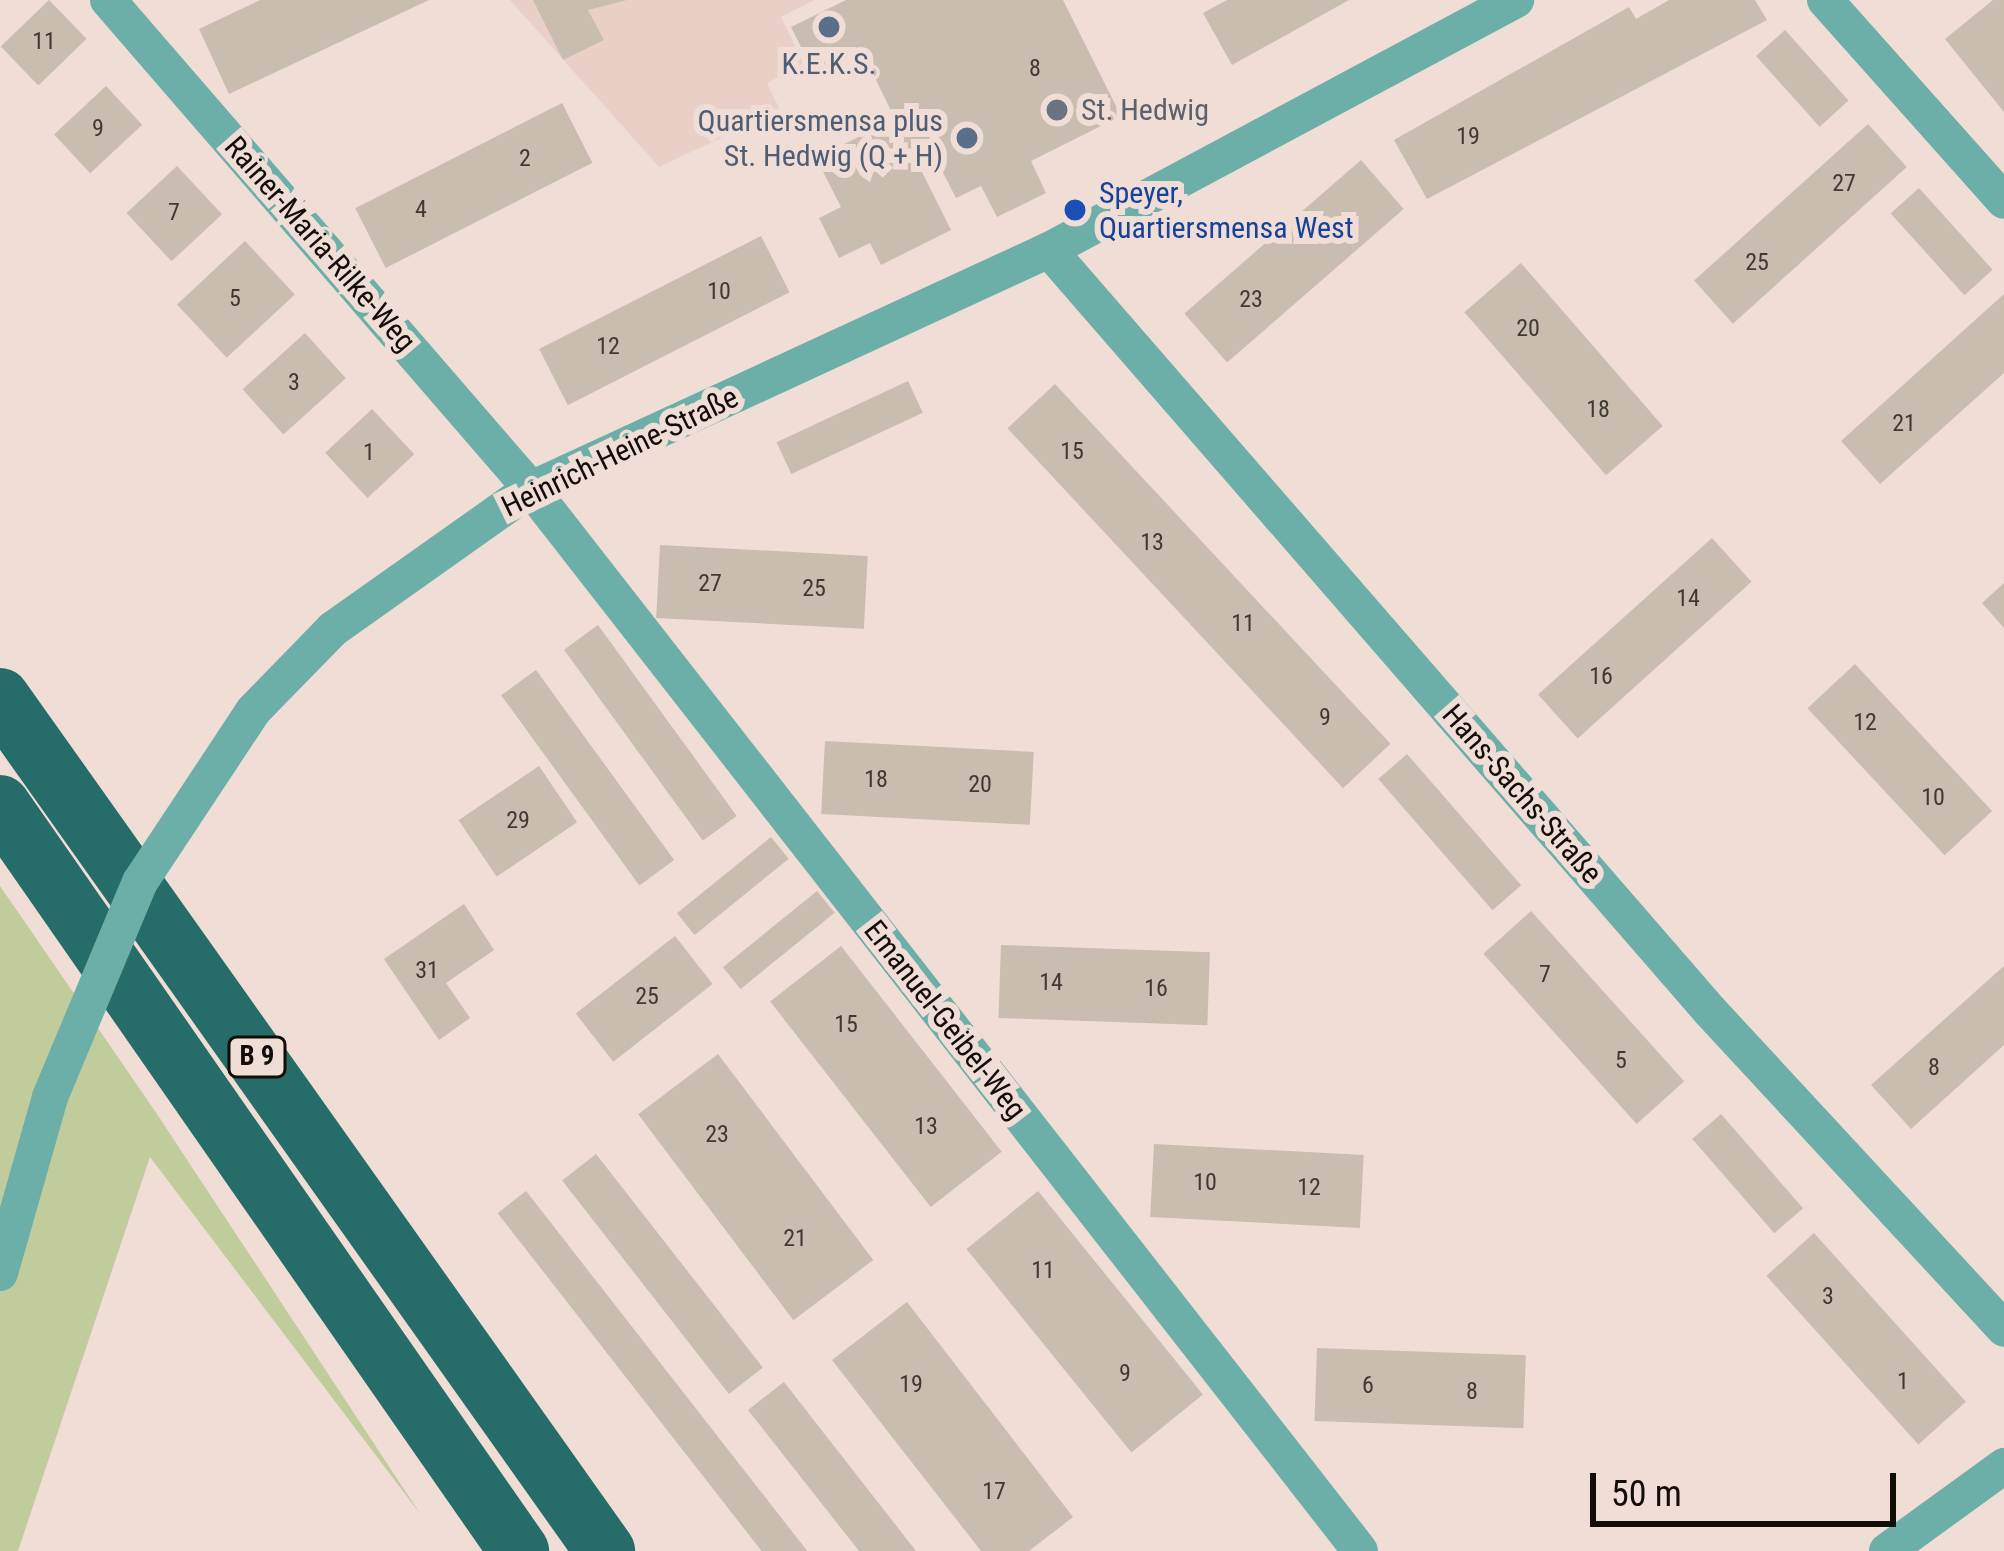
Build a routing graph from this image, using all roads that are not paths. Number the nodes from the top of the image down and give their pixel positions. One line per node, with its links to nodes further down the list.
1 (108, 0): 6 (street, Rainer-Maria-Rilke-Weg)
2 (1516, 0): 5 (street, Heinrich-Heine-Straße)
3 (1825, 0): 4 (street)
4 (2004, 201)
5 (1049, 250): 6 (street, Heinrich-Heine-Straße); 10 (street, Hans-Sachs-Straße)
6 (531, 489): 9 (street, Heinrich-Heine-Straße, bridge); 14 (street, Emanuel-Geibel-Weg)
7 (0, 698): 13 (highway, B 9)
8 (0, 805): 12 (highway, B 9)
9 (0, 1273)
10 (2004, 1329)
11 (2004, 1466): 15 (street)
12 (519, 1551)
13 (605, 1551)
14 (1360, 1551)
15 (1887, 1551)

